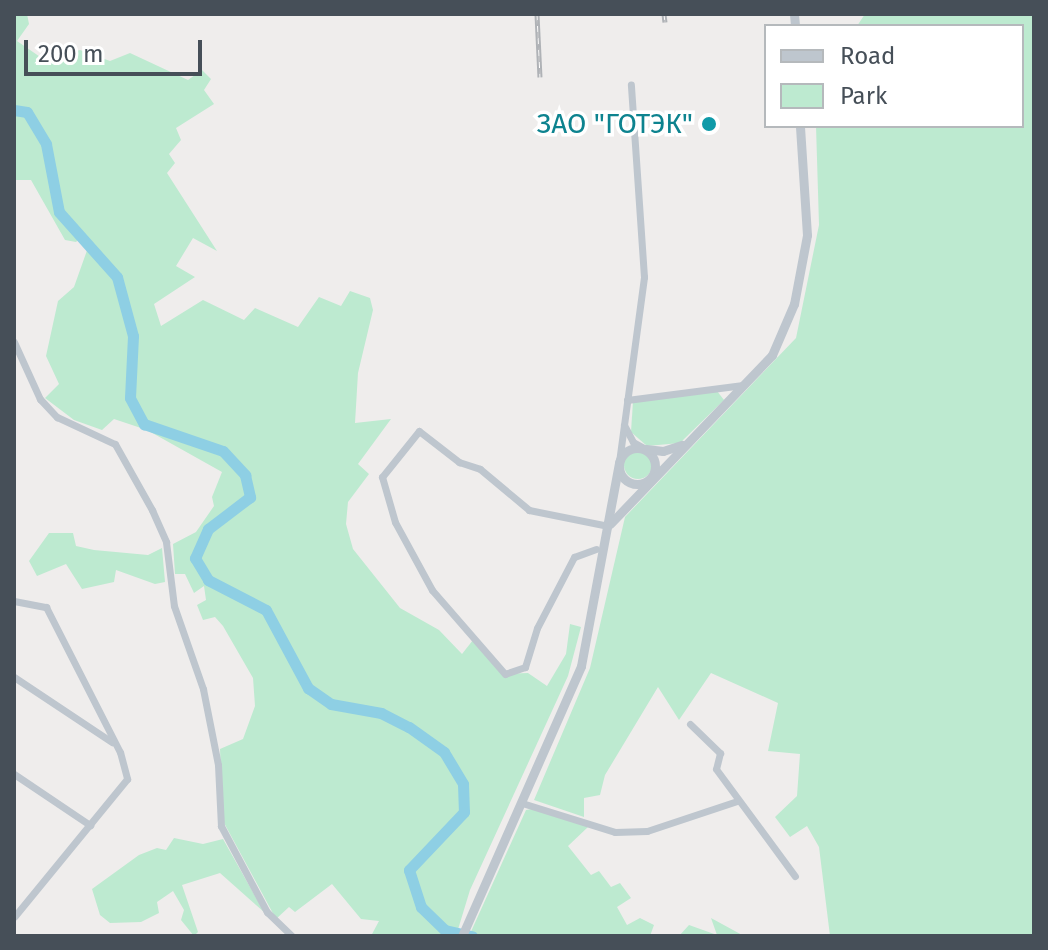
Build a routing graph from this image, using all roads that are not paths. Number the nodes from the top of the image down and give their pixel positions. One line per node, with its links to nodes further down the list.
1 (631, 84): 5 (street)
2 (800, 128): 4 (street)
3 (14, 342): 23 (street)
4 (743, 385): 5 (street); 7 (street)
5 (627, 400): 6 (street)
6 (623, 423): 8 (street); 9 (street)
7 (691, 439): 8 (street); 10 (street)
8 (644, 448): 9 (street); 10 (street)
9 (619, 462): 10 (street); 11 (street)
10 (649, 480): 11 (street)
11 (608, 526): 12 (street); 19 (street)
12 (596, 549)
13 (14, 601): 16 (street)
14 (14, 677): 16 (street)
15 (690, 724): 18 (street)
16 (113, 743): 20 (street)
17 (14, 774): 20 (street)
18 (737, 801): 19 (street); 21 (street)
19 (522, 803): 24 (street)
20 (90, 825): 22 (street)
21 (795, 876)
22 (14, 917)
23 (292, 936)
24 (462, 936)

